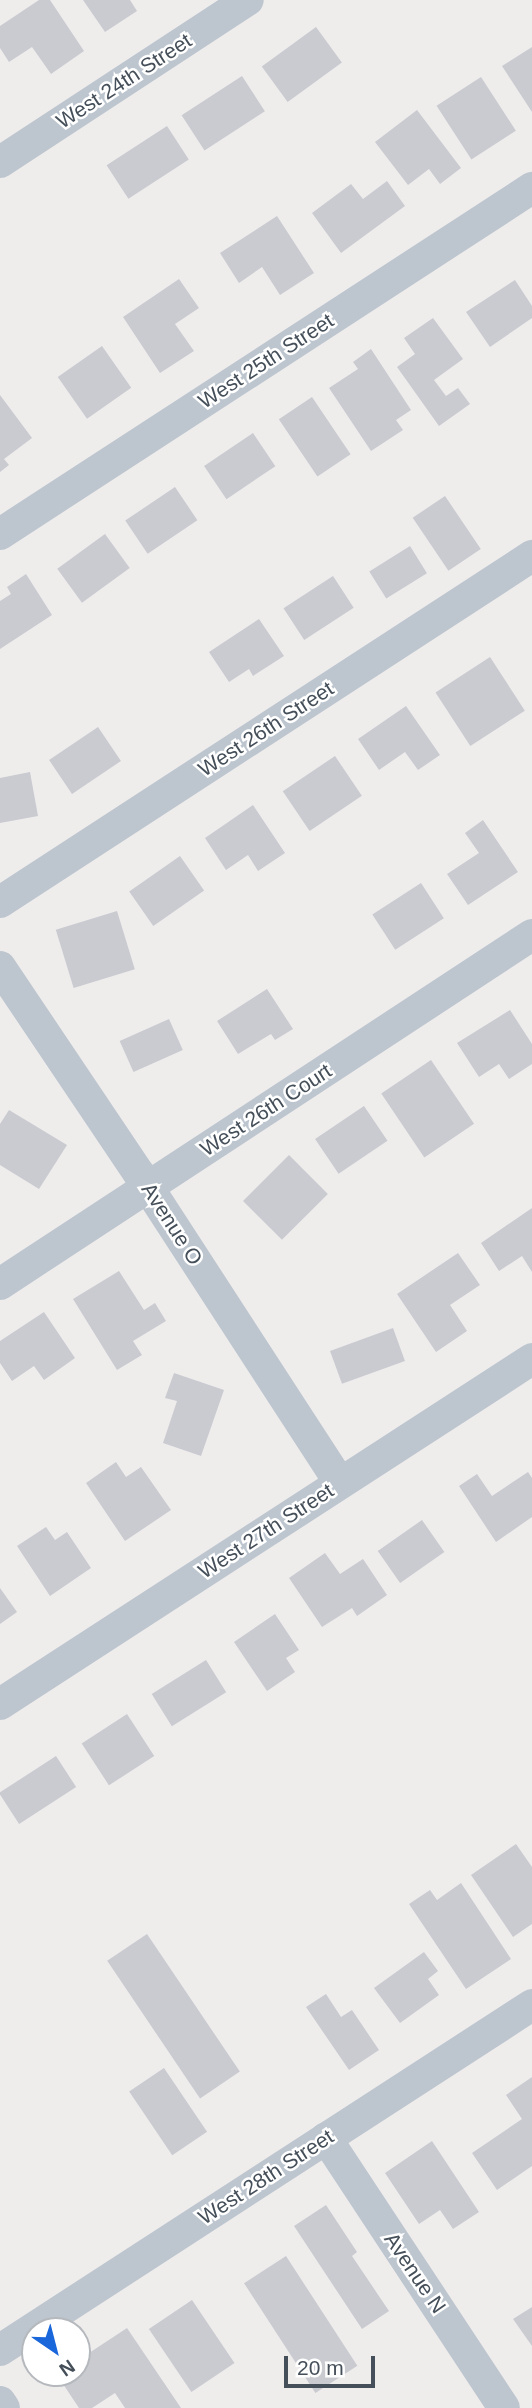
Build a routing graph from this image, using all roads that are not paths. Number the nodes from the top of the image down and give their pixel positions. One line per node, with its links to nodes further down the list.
1 (248, 0): 2 (street, West 24th Street)
2 (0, 162)
3 (532, 188): 4 (street, West 25th Street)
4 (0, 534)
5 (532, 556): 6 (street, West 26th Street)
6 (0, 902)
7 (532, 919): 10 (street, West 26th Court)
8 (532, 935): 10 (street, West 26th Court)
9 (0, 967): 10 (street, Avenue O)
10 (144, 1181): 11 (street, West 26th Court); 12 (street, West 26th Court); 14 (street, Avenue O)
11 (0, 1267)
12 (0, 1284)
13 (532, 1359): 14 (street, West 27th Street)
14 (340, 1483): 15 (street, West 27th Street)
15 (0, 1704)
16 (532, 2005): 17 (street, West 28th Street)
17 (326, 2138): 18 (street, West 28th Street); 21 (street, Avenue N)
18 (0, 2350)
19 (0, 2402): 20 (street)
20 (4, 2408)
21 (505, 2408)

